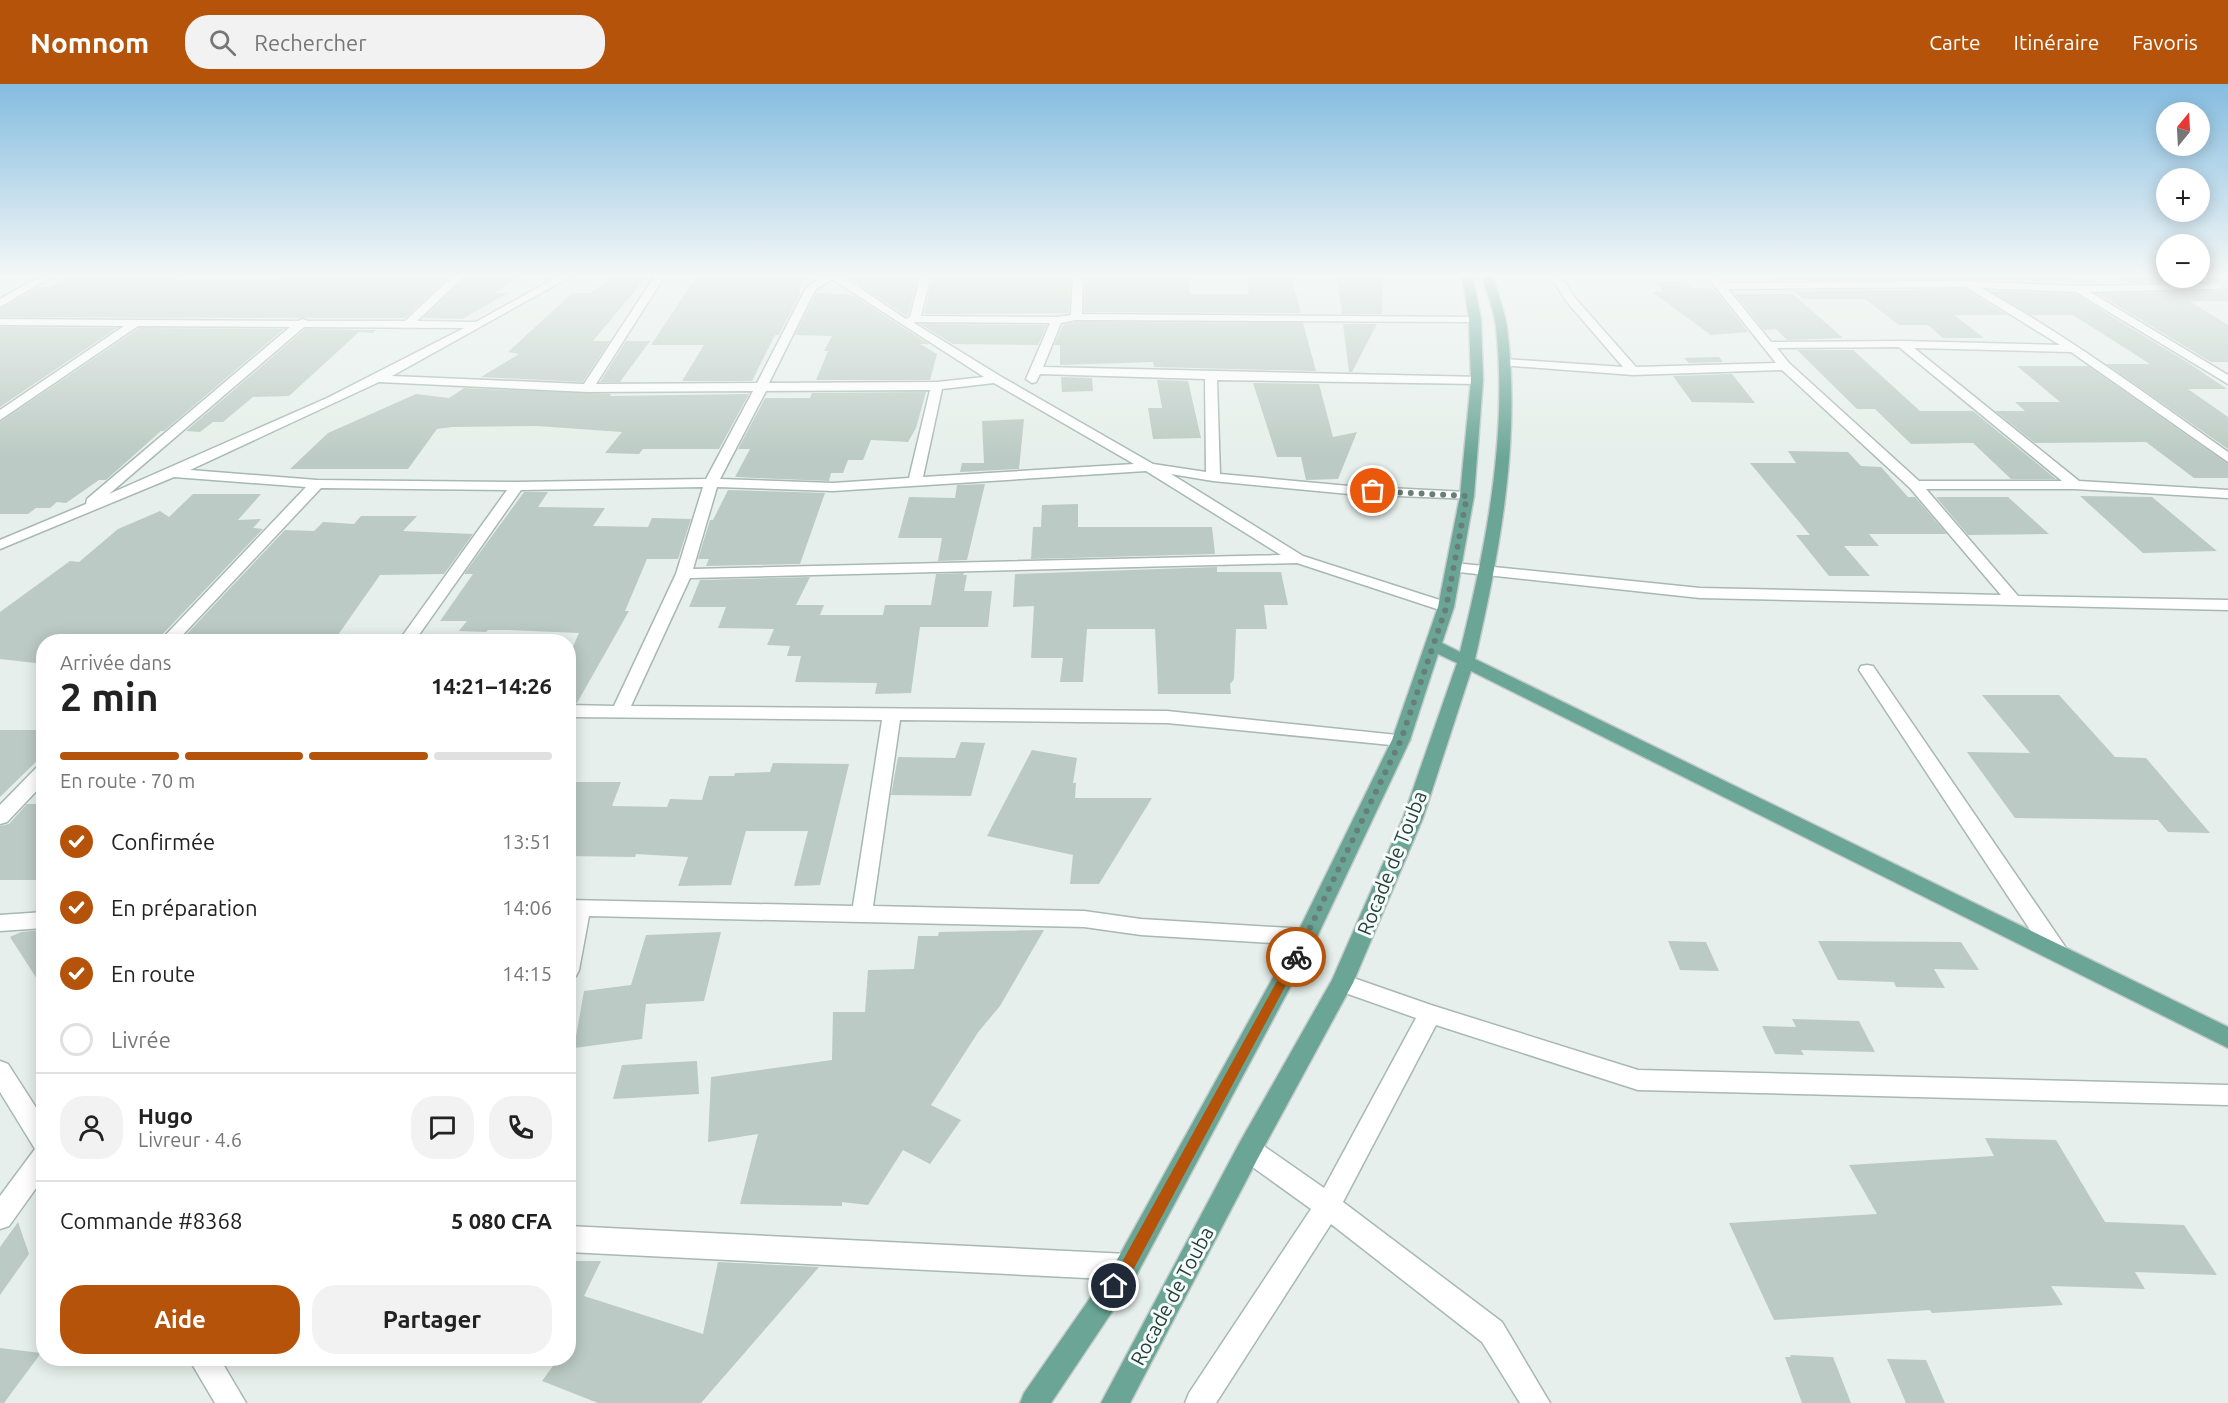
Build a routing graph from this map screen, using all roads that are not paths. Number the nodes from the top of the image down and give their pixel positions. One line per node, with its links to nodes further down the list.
1 (117, 336): 30 (street)
2 (287, 336): 43 (street)
3 (462, 336): 22 (street)
4 (622, 336): 28 (street)
5 (787, 336): 26 (street)
6 (932, 336): 23 (street)
7 (1051, 336): 19 (street)
8 (1476, 336): 24 (main road, Rocade de Touba)
9 (1502, 336): 17 (main road, Rocade de Touba)
10 (1602, 336): 20 (street)
11 (1761, 336): 15 (street)
12 (2052, 336): 16 (street)
13 (2155, 336): 25 (street)
14 (1902, 344): 15 (street); 16 (street); 39 (street)
15 (1769, 345): 18 (street)
16 (2073, 349): 31 (street)
17 (1504, 363): 20 (street); 47 (main road, Rocade de Touba)
18 (1785, 366): 20 (street); 38 (street)
19 (1037, 370): 21 (street); 29 (street)
20 (1633, 371)
21 (1211, 376): 24 (street); 34 (street)
22 (378, 379): 28 (street); 33 (street)
23 (996, 379): 27 (street); 29 (street)
24 (1477, 380): 42 (main road, Rocade de Touba)
25 (2228, 380)
26 (762, 386): 27 (street); 28 (street); 36 (street)
27 (937, 386): 35 (street)
28 (588, 388)
29 (1024, 393): 32 (street)
30 (0, 417)
31 (2228, 458)
32 (1149, 467): 34 (street); 35 (street); 45 (street)
33 (175, 474): 37 (street); 43 (street)
34 (1213, 477): 42 (street)
35 (915, 482): 36 (street)
36 (711, 483): 40 (street); 48 (street)
37 (317, 484): 40 (street); 52 (street)
38 (1915, 485): 39 (street); 49 (street)
39 (2075, 485): 41 (street)
40 (517, 486): 53 (street)
41 (2228, 494)
42 (1467, 496): 46 (main road, Rocade de Touba)
43 (80, 512): 44 (street)
44 (0, 545)
45 (1298, 559): 48 (street); 51 (street)
46 (1454, 568): 47 (street); 51 (main road, Rocade de Touba)
47 (1486, 573): 49 (street); 55 (main road, Rocade de Touba)
48 (684, 574): 58 (street)
49 (2012, 598): 50 (street)
50 (2228, 604)
51 (1446, 608): 54 (main road, Rocade de Touba)
52 (175, 634)
53 (412, 634)
54 (1433, 645): 55 (main road); 60 (main road, Rocade de Touba)
55 (1466, 660): 68 (main road); 69 (main road, Rocade de Touba)
56 (1867, 670): 68 (street)
57 (576, 711): 58 (street)
58 (620, 711): 59 (street)
59 (892, 714): 60 (street); 64 (street)
60 (1401, 740): 67 (main road, Rocade de Touba)
61 (36, 779): 62 (street)
62 (0, 817)
63 (576, 908): 64 (street)
64 (862, 913): 67 (street)
65 (36, 920): 66 (street)
66 (0, 924)
67 (1306, 937): 80 (main road, Rocade de Touba)
68 (2056, 951): 71 (main road)
69 (1342, 982): 70 (street); 75 (main road, Rocade de Touba)
70 (1430, 1014): 73 (street); 77 (street)
71 (2228, 1038)
72 (0, 1071): 74 (street)
73 (2228, 1095)
74 (36, 1129)
75 (1249, 1150): 77 (street); 84 (main road, Rocade de Touba)
76 (36, 1167): 78 (street)
77 (1328, 1206): 85 (street); 86 (street)
78 (0, 1217)
79 (576, 1239): 80 (street)
80 (1127, 1267): 83 (main road, Rocade de Touba)
81 (208, 1366): 82 (street)
82 (232, 1403)
83 (1034, 1403)
84 (1115, 1403)
85 (1199, 1403)
86 (1536, 1403)

